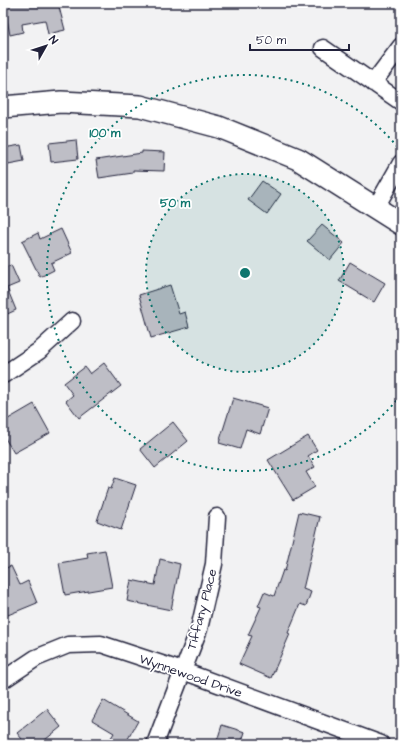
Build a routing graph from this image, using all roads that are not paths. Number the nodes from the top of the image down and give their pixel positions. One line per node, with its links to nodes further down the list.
1 (401, 46): 3 (street)
2 (323, 48): 3 (street)
3 (373, 83): 4 (street)
4 (401, 102)
5 (3, 107): 7 (main road)
6 (401, 162): 7 (street)
7 (376, 207): 8 (main road)
8 (401, 224)
9 (72, 322): 10 (street)
10 (3, 375)
11 (217, 516): 12 (street, Tiffany Place)
12 (183, 670): 13 (street, Wynnewood Drive); 14 (street, Tiffany Place); 15 (street, Wynnewood Drive)
13 (3, 680)
14 (155, 744)
15 (381, 744)

